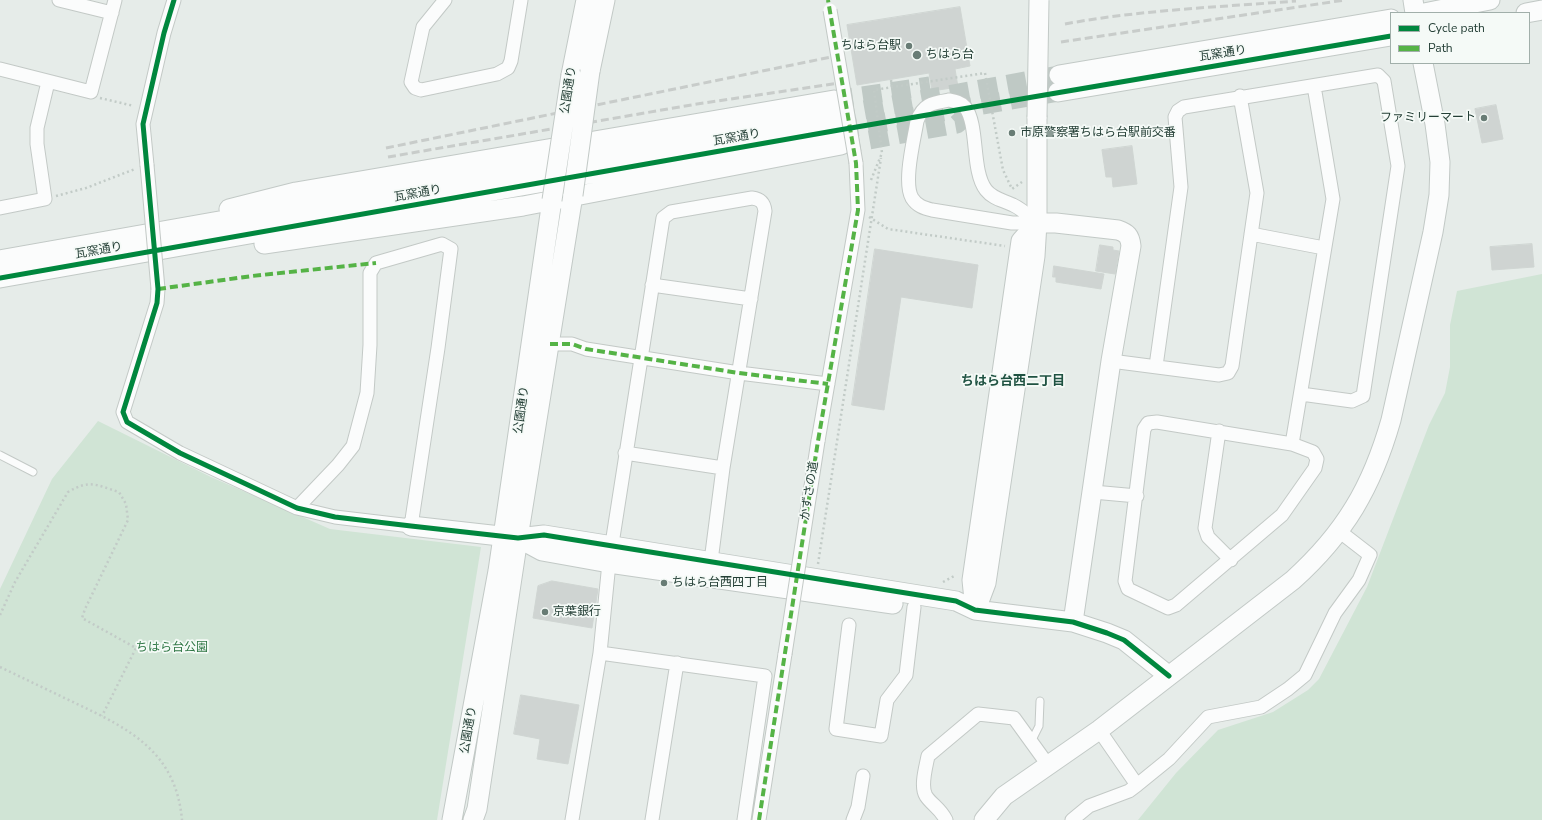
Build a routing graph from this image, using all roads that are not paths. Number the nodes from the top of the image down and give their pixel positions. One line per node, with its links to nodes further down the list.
1 (59, 0): 16 (street)
2 (115, 0): 16 (street)
3 (174, 0): 53 (street, bridge)
4 (445, 0): 5 (street)
5 (521, 0)
6 (586, 0): 26 (street, 公園通り, bridge)
7 (605, 0): 25 (street, 公園通り, bridge)
8 (1039, 0): 30 (street, bridge)
9 (1413, 0): 13 (street)
10 (1490, 0): 14 (street)
11 (829, 5): 43 (street, かずさの道, bridge)
12 (1542, 10): 15 (street)
13 (1415, 12)
14 (1429, 12)
15 (1530, 12)
16 (112, 14): 21 (street)
17 (1390, 19): 18 (street, 瓦窯通り)
18 (1390, 36)
19 (1423, 64): 55 (street)
20 (0, 69): 21 (street)
21 (48, 82): 29 (street)
22 (1314, 86): 23 (street); 33 (street); 44 (street)
23 (1240, 96): 31 (street); 41 (street)
24 (837, 122): 25 (street); 27 (street); 32 (street, 瓦窯通り)
25 (580, 143): 26 (street); 27 (street, 公園通り, bridge)
26 (560, 147): 28 (street, 公園通り, bridge); 32 (street)
27 (573, 195): 28 (street); 38 (street, 公園通り)
28 (552, 200): 32 (street); 56 (street, 公園通り)
29 (0, 208)
30 (1038, 224): 30 (street); 40 (street); 61 (street)
31 (1251, 234): 33 (street); 41 (street)
32 (162, 240): 34 (street, 瓦窯通り); 35 (street, 瓦窯通り)
33 (1324, 248): 44 (street)
34 (0, 260)
35 (0, 278)
36 (652, 285): 37 (street); 37 (street); 39 (street)
37 (751, 299): 42 (street)
38 (550, 344): 39 (street); 56 (street, 公園通り)
39 (640, 357): 42 (street); 47 (street)
40 (1111, 361): 41 (street); 51 (street)
41 (1156, 366)
42 (739, 373): 43 (street); 49 (street)
43 (828, 384): 78 (street, かずさの道, bridge)
44 (1301, 394): 46 (street)
45 (1219, 431): 46 (street); 52 (street); 58 (street)
46 (1292, 444): 58 (street)
47 (625, 453): 49 (street); 57 (street)
48 (0, 455): 50 (lane)
49 (723, 468): 59 (street)
50 (33, 472)
51 (1093, 492): 52 (street); 62 (street)
52 (1137, 496): 58 (street)
53 (298, 508): 54 (street); 54 (street)
54 (411, 526): 56 (street)
55 (1339, 531): 66 (street); 72 (street)
56 (510, 537): 57 (street); 73 (street, 公園通り); 74 (street, 公園通り)
57 (610, 554): 59 (street); 60 (street); 64 (street)
58 (1231, 560)
59 (711, 561): 61 (street)
60 (914, 607): 61 (street); 63 (street)
61 (975, 610): 62 (street)
62 (1073, 622): 66 (street)
63 (849, 625)
64 (600, 653): 65 (street); 75 (street)
65 (677, 664): 76 (street); 77 (street)
66 (1169, 676): 68 (street)
67 (1040, 701): 69 (lane)
68 (1099, 730): 70 (street); 72 (street)
69 (1031, 743): 70 (street); 80 (street)
70 (1048, 765): 81 (street)
71 (863, 776): 79 (street)
72 (1137, 785): 82 (street)
73 (452, 820)
74 (473, 820)
75 (572, 820)
76 (652, 820)
77 (744, 820)
78 (759, 820)
79 (853, 820)
80 (946, 820)
81 (984, 820)
82 (1072, 820)

